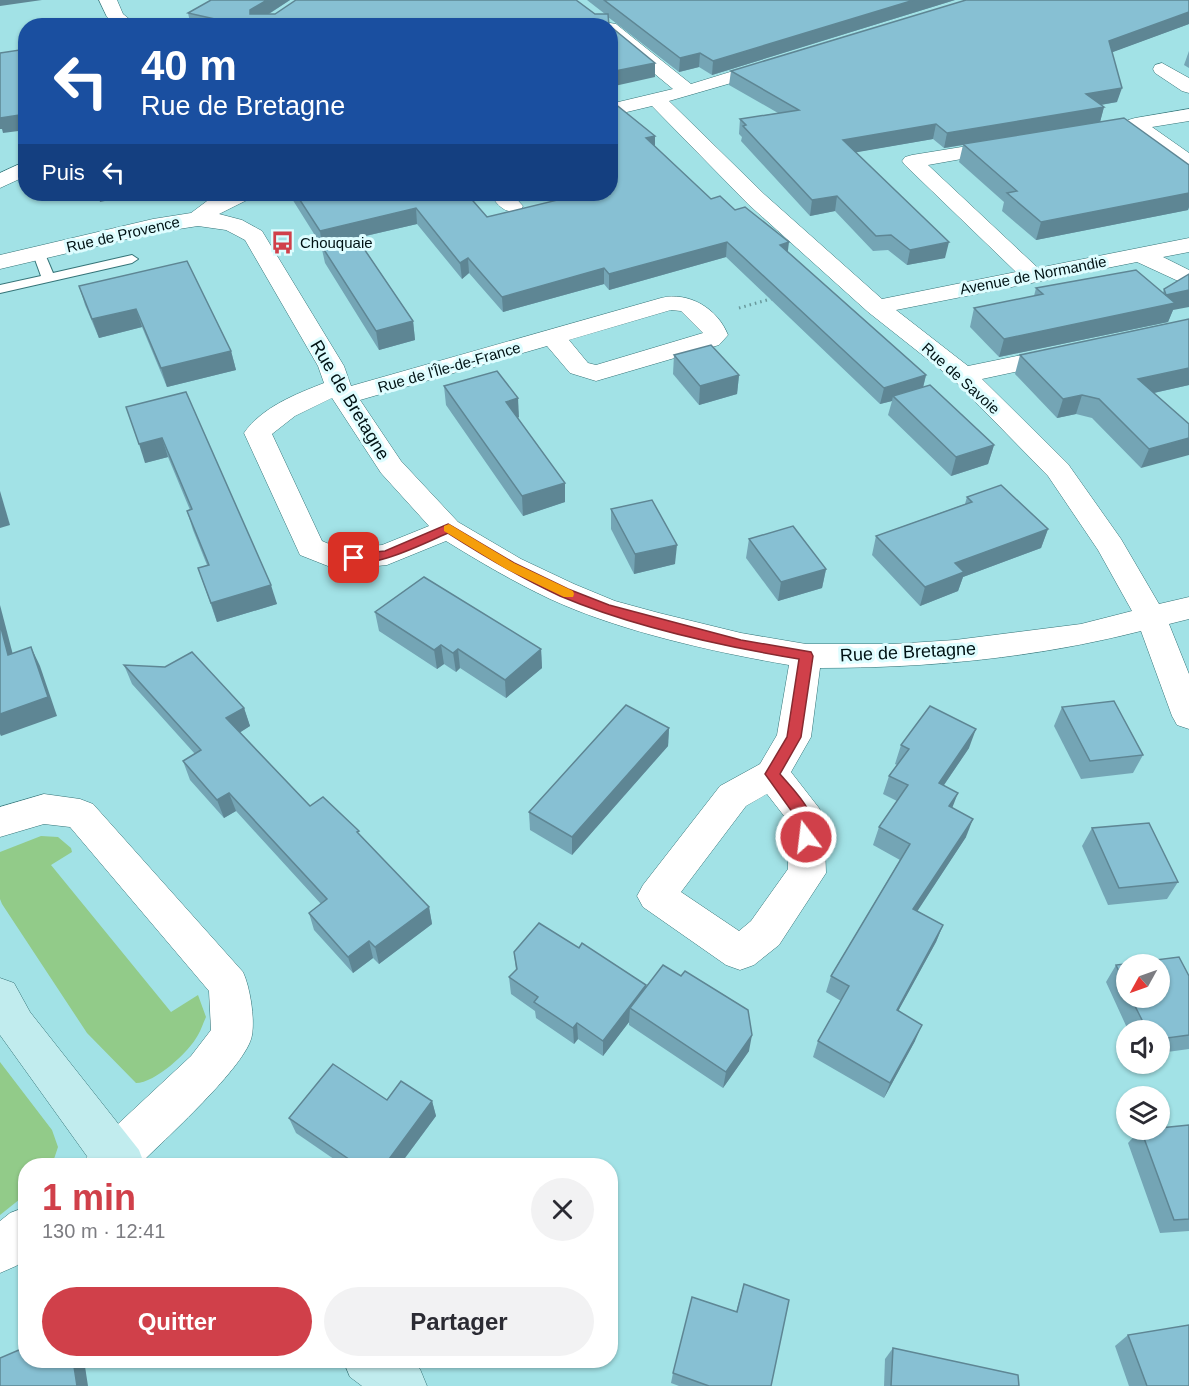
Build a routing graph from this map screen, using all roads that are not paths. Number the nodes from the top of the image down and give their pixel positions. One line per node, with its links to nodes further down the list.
1 (108, 0): 3 (street)
2 (594, 14): 4 (street)
3 (117, 18)
4 (599, 18)
5 (618, 34): 9 (street)
6 (787, 60): 9 (street)
7 (1162, 69): 8 (street)
8 (1189, 87)
9 (688, 91): 10 (street)
10 (656, 99): 11 (street); 30 (street, Rue de Savoie)
11 (618, 108)
12 (1189, 115): 13 (street)
13 (1135, 124): 14 (street); 16 (street)
14 (1112, 128)
15 (1029, 142): 26 (street)
16 (1189, 163)
17 (18, 172): 18 (street)
18 (0, 182)
19 (226, 201): 20 (street, Rue de Provence)
20 (198, 219): 22 (street, Rue de Provence); 34 (street, Rue de Bretagne)
21 (1189, 245): 23 (street, Avenue de Normandie)
22 (39, 254): 25 (street, Rue de Provence); 27 (lane)
23 (1140, 255): 26 (street, Avenue de Normandie); 28 (street)
24 (132, 259): 27 (lane)
25 (0, 262)
26 (1032, 275): 30 (street, Avenue de Normandie)
27 (48, 278): 29 (lane)
28 (1189, 279)
29 (0, 289)
30 (877, 307): 33 (street, Rue de Savoie)
31 (554, 338): 31 (street, Rue de l'Île-de-France); 34 (street, Rue de l'Île-de-France)
32 (1087, 349): 33 (street)
33 (963, 375): 37 (street, Rue de Savoie)
34 (341, 392): 35 (street, Rue de Bretagne); 35 (street, Rue de l'Île-de-France)
35 (448, 528): 38 (street, Rue de Bretagne)
36 (1189, 609): 37 (street, Rue de Bretagne)
37 (1151, 616): 38 (street, Rue de Bretagne); 39 (street, Rue de Savoie)
38 (806, 656): 40 (street)
39 (1189, 716)
40 (772, 774): 40 (street)
41 (0, 822): 44 (street)
42 (0, 996): 43 (main road)
43 (110, 1158)
44 (119, 1158)
45 (18, 1236): 46 (street)
46 (0, 1250)
47 (378, 1368): 48 (main road)
48 (403, 1386)

